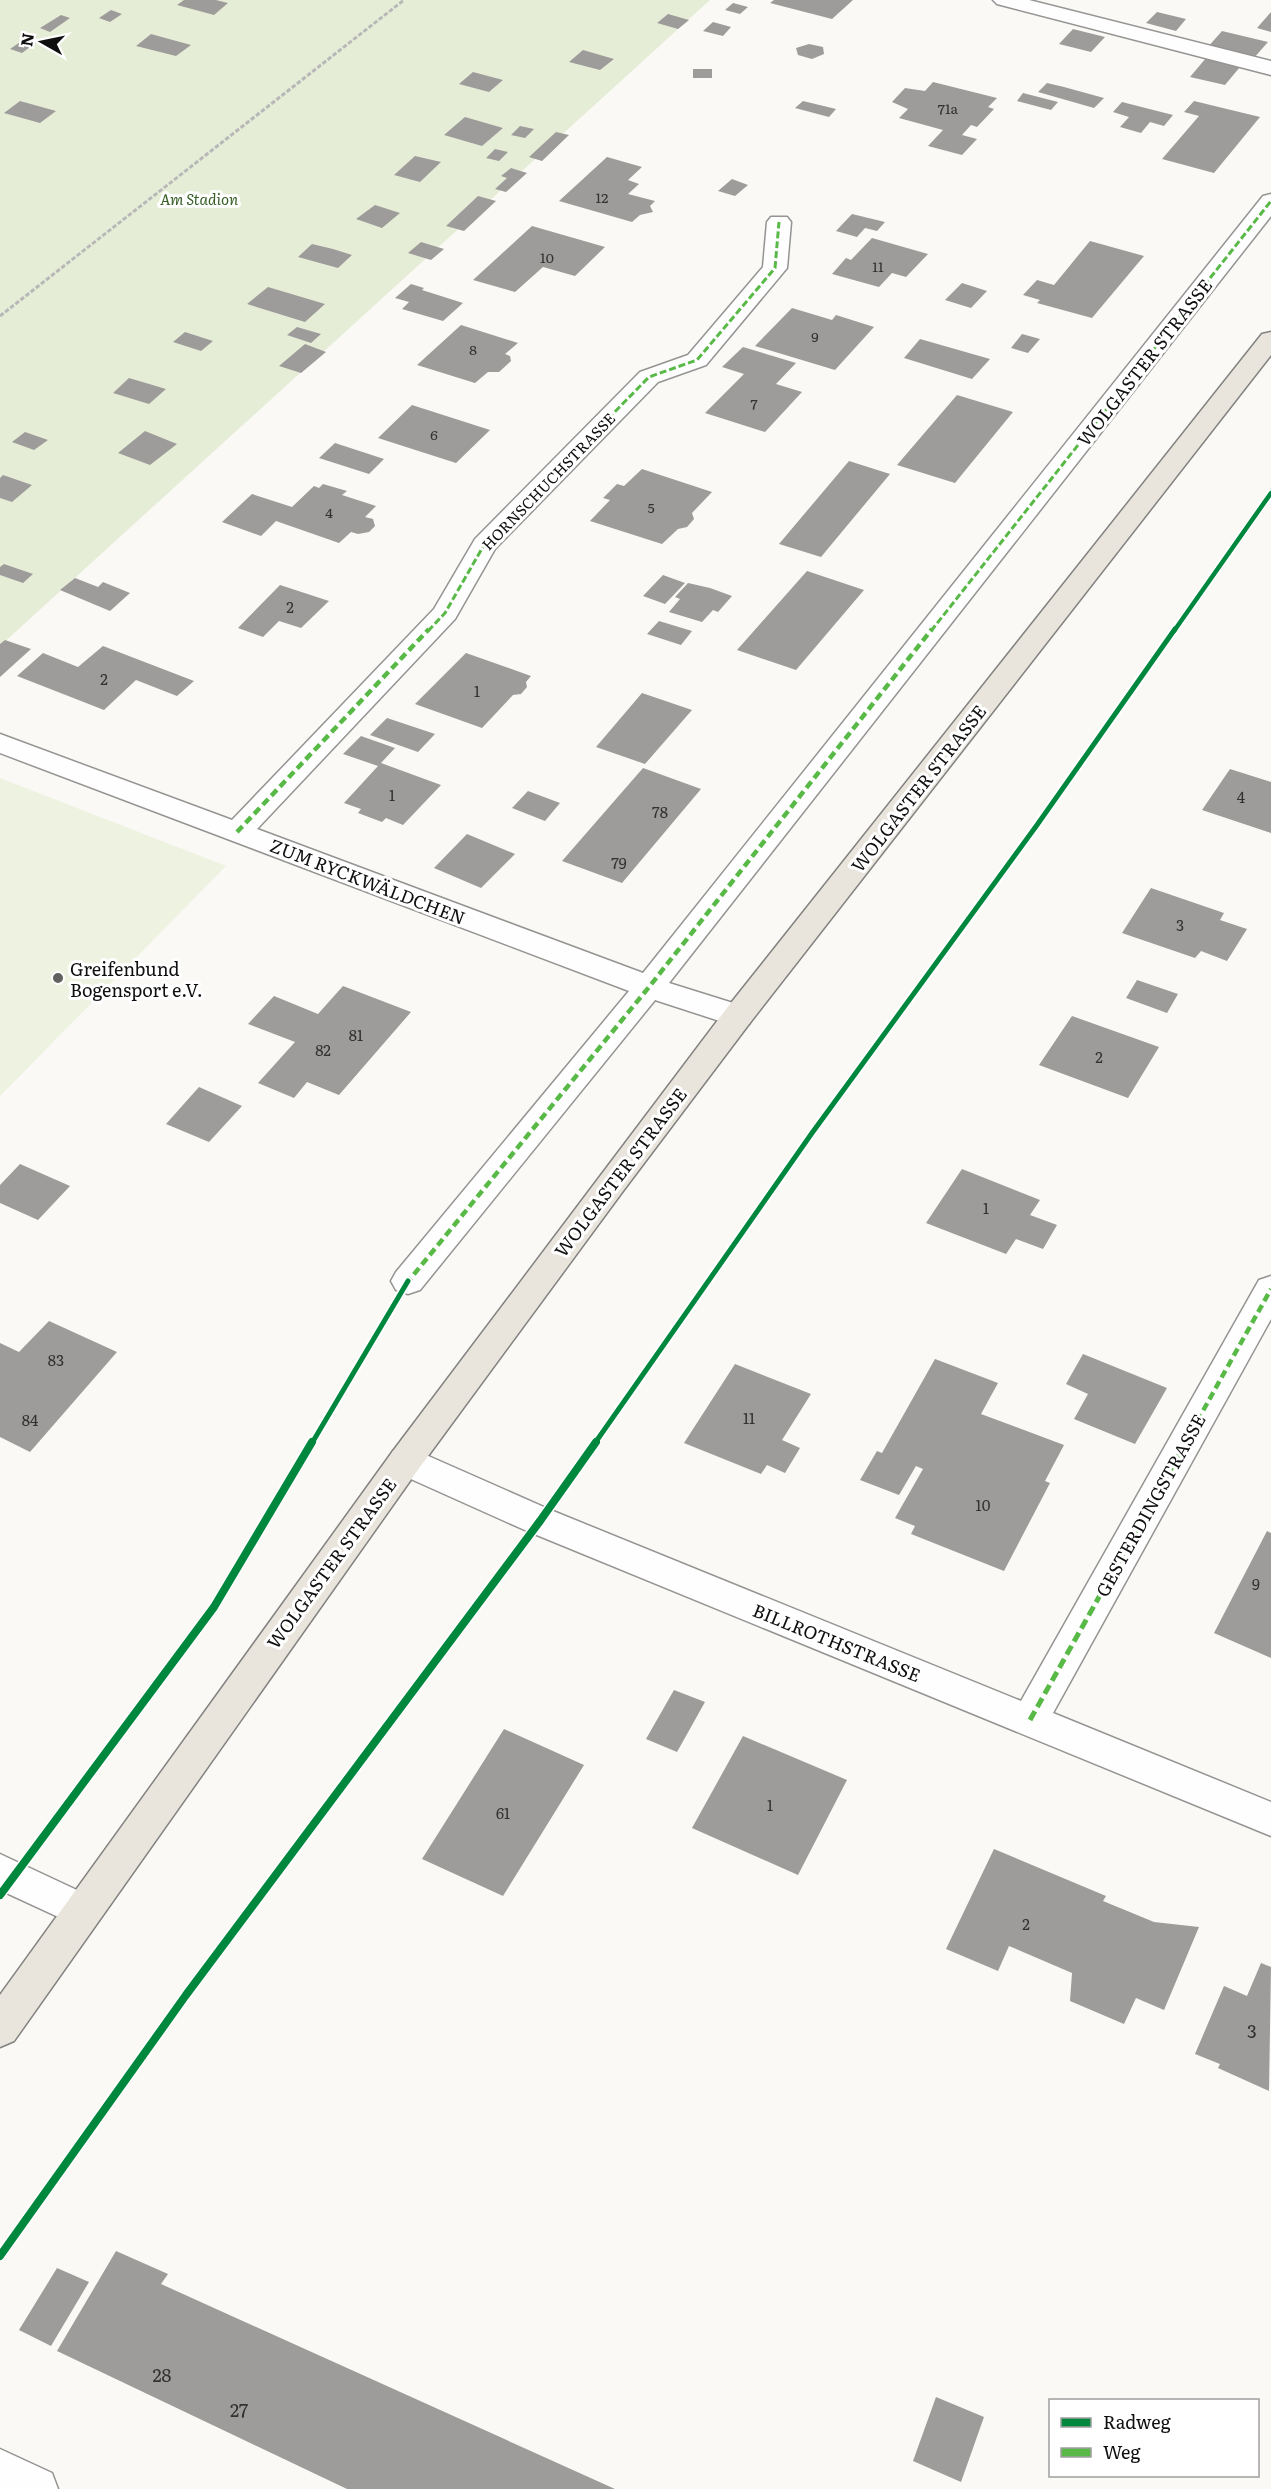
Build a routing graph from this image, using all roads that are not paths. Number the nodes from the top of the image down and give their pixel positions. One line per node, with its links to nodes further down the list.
1 (1004, 0): 2 (street)
2 (1271, 68)
3 (1271, 201): 8 (street, WOLGASTER STRASSE)
4 (779, 222): 7 (street, HORNSCHUCHSTRASSE)
5 (1271, 339): 9 (main road, WOLGASTER STRASSE)
6 (0, 743): 7 (street, ZUM RYCKWÄLDCHEN)
7 (237, 832): 8 (street, ZUM RYCKWÄLDCHEN)
8 (649, 987): 9 (street, ZUM RYCKWÄLDCHEN); 10 (street, WOLGASTER STRASSE)
9 (738, 1016): 12 (main road, WOLGASTER STRASSE)
10 (408, 1281)
11 (1271, 1289): 13 (street, GESTERDINGSTRASSE)
12 (405, 1461): 13 (street, BILLROTHSTRASSE); 16 (main road, WOLGASTER STRASSE)
13 (1030, 1720): 14 (street, BILLROTHSTRASSE)
14 (1271, 1819)
15 (0, 1871): 16 (street)
16 (82, 1911): 17 (main road, WOLGASTER STRASSE)
17 (0, 2028)
18 (0, 2471): 19 (street)
19 (36, 2489)

